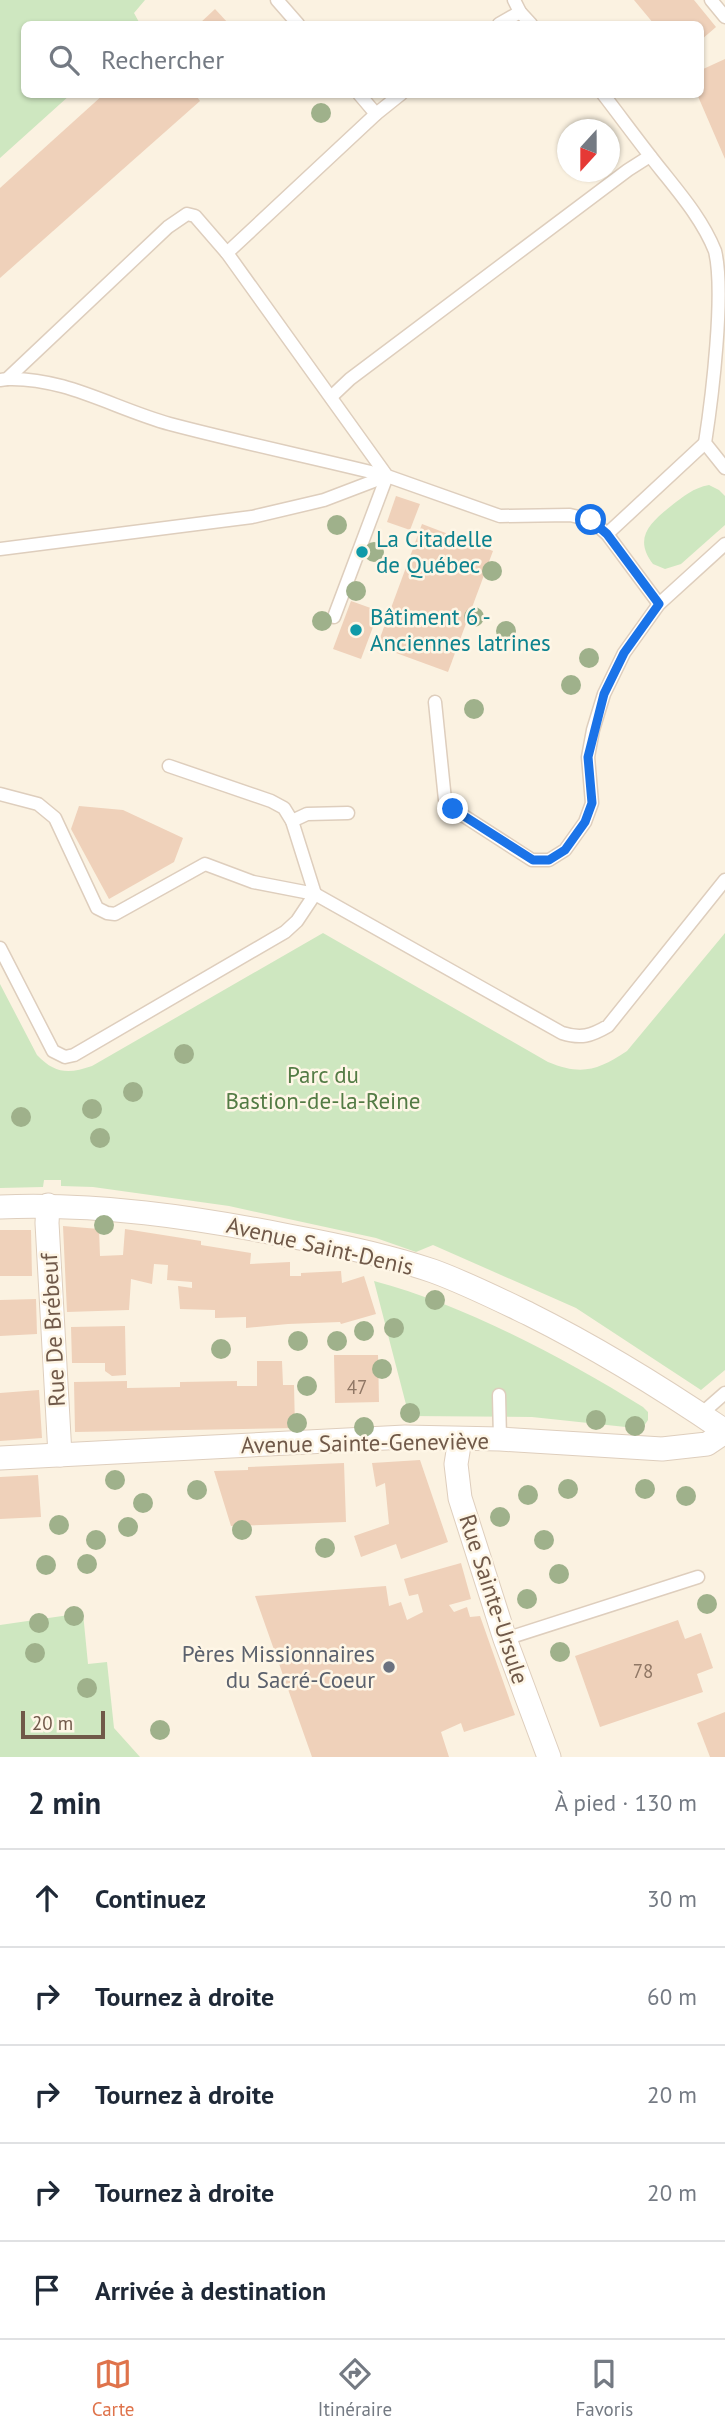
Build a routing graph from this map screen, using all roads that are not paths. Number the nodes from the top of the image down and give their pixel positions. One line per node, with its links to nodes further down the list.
1 (277, 0): 5 (lane)
2 (710, 0): 4 (lane)
3 (517, 6): 6 (lane); 7 (lane)
4 (725, 18)
5 (295, 21)
6 (502, 21)
7 (529, 21)
8 (362, 98): 11 (lane)
9 (396, 98): 11 (lane)
10 (606, 98): 12 (lane)
11 (376, 114): 14 (lane)
12 (650, 156): 13 (lane); 16 (lane)
13 (720, 252): 17 (lane)
14 (227, 253): 15 (lane); 16 (lane)
15 (3, 380): 19 (lane)
16 (331, 397): 19 (lane)
17 (705, 443): 18 (lane); 20 (lane)
18 (725, 468)
19 (387, 476): 20 (lane); 22 (lane); 24 (lane)
20 (607, 534): 23 (lane)
21 (725, 544): 23 (lane)
22 (0, 549)
23 (659, 604): 25 (lane)
24 (334, 617)
25 (435, 702)
26 (169, 766): 29 (lane)
27 (0, 794): 31 (lane)
28 (348, 813): 29 (lane)
29 (292, 821): 31 (lane)
30 (725, 880): 31 (lane)
31 (314, 894): 32 (lane)
32 (0, 948)
33 (48, 1205): 34 (street, Avenue Saint-Denis); 37 (street, Avenue Saint-Denis); 41 (street, Rue De Brébeuf)
34 (0, 1207)
35 (725, 1393): 37 (lane)
36 (499, 1395): 40 (lane)
37 (701, 1414): 38 (street, Avenue Saint-Denis)
38 (725, 1431): 40 (street, Avenue Sainte-Geneviève)
39 (460, 1438): 40 (street, Avenue Sainte-Geneviève); 41 (street, Avenue Sainte-Geneviève); 44 (street, Rue Sainte-Ursule)
40 (500, 1440)
41 (60, 1455): 42 (street, Avenue Sainte-Geneviève)
42 (0, 1458)
43 (698, 1577): 44 (lane)
44 (505, 1639): 45 (street, Rue Sainte-Ursule)
45 (549, 1757)

